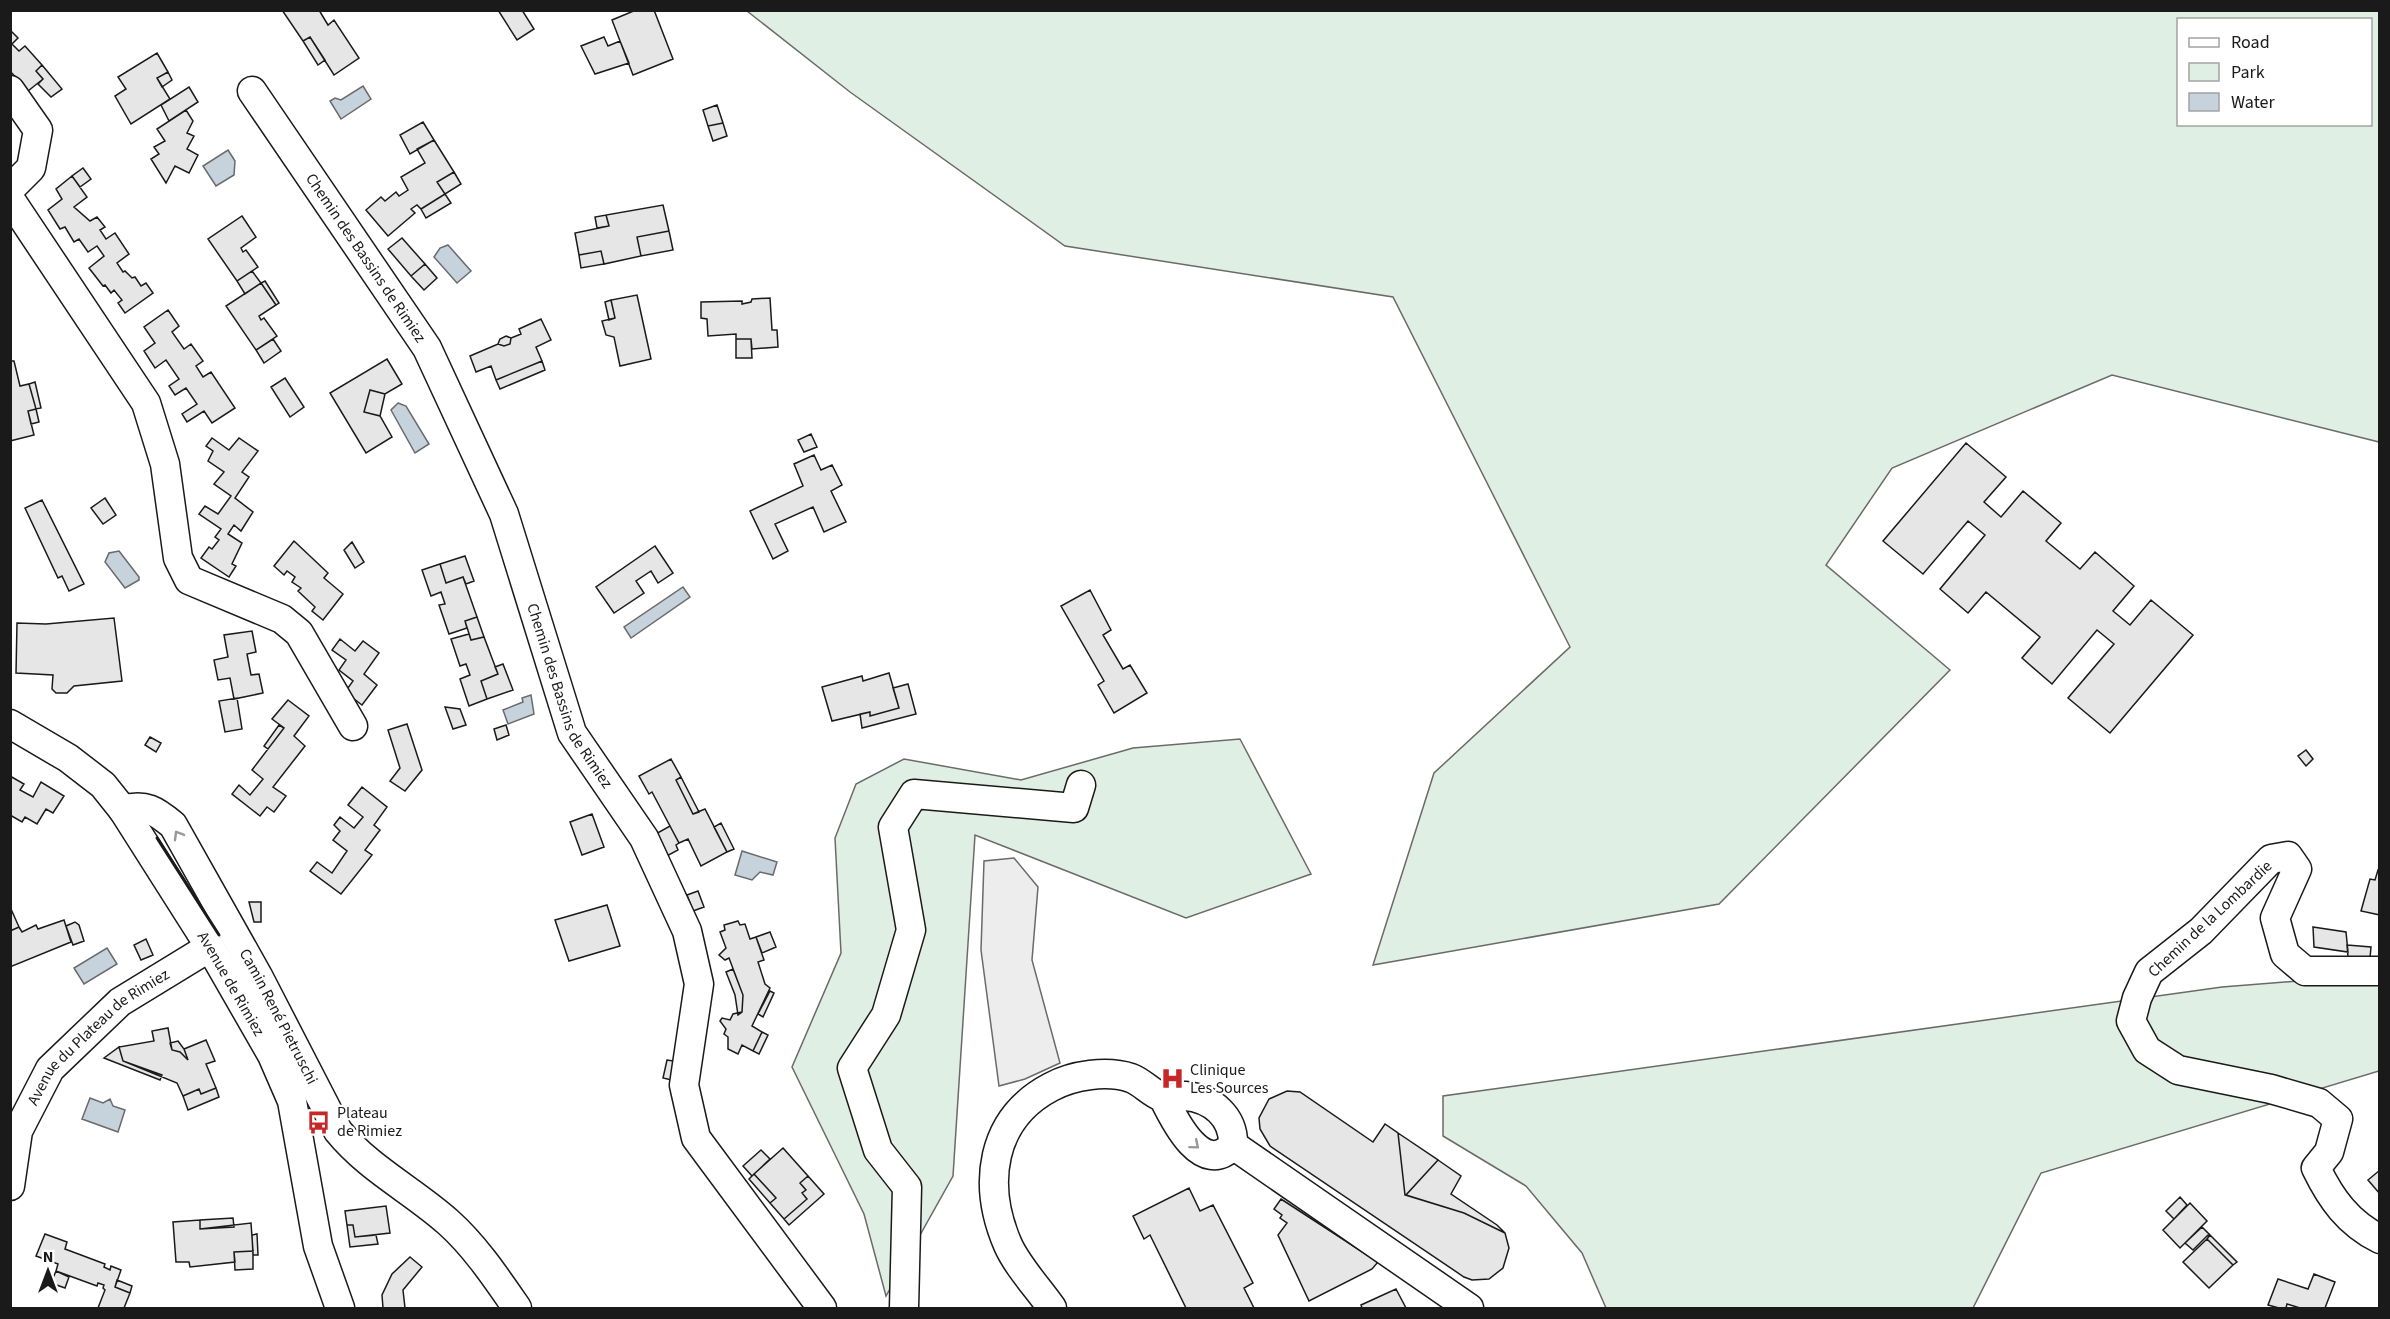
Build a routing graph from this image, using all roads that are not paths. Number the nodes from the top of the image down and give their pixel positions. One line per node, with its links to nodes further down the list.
1 (10, 90): 3 (street)
2 (252, 91): 17 (street, Chemin des Bassins de Rimiez)
3 (10, 189)
4 (10, 199): 6 (street)
5 (10, 724): 8 (street, Avenue de Rimiez)
6 (353, 726)
7 (1081, 785): 18 (street)
8 (123, 810): 9 (street, Avenue de Rimiez); 16 (street, Camin René Pietruschi, one-way to 8)
9 (210, 947): 13 (street, Avenue du Plateau de Rimiez); 15 (street, Avenue de Rimiez)
10 (2379, 971): 14 (street, Chemin de la Lombardie)
11 (1163, 1097): 12 (street); 12 (street, one-way to 12); 19 (street)
12 (1233, 1145): 20 (street)
13 (10, 1186)
14 (2379, 1239)
15 (340, 1308)
16 (518, 1308)
17 (822, 1308)
18 (904, 1308)
19 (1052, 1308)
20 (1469, 1308)

